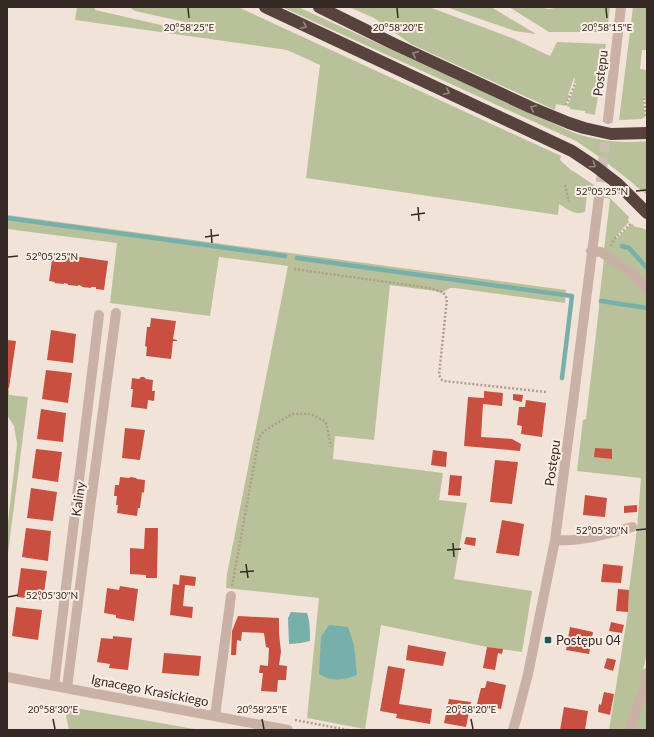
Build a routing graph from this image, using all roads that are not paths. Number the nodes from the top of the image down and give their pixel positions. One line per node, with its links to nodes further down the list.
1 (319, 7): 5 (highway, one-way to 1)
2 (621, 7): 4 (street, Postępu)
3 (265, 8): 7 (highway, one-way to 7)
4 (608, 119)
5 (647, 133)
6 (599, 197): 8 (street, Postępu)
7 (647, 213)
8 (592, 251): 9 (street); 13 (street, Postępu)
9 (647, 290)
10 (116, 313): 18 (street, Kaliny)
11 (99, 315): 17 (street, Kaliny)
12 (632, 527): 13 (street)
13 (555, 540): 20 (street, Postępu)
14 (231, 596): 19 (street)
15 (647, 673): 23 (street)
16 (7, 676): 17 (street, Ignacego Krasickiego)
17 (54, 686): 18 (street, Ignacego Krasickiego)
18 (67, 688): 19 (street, Ignacego Krasickiego)
19 (215, 716): 21 (street, Ignacego Krasickiego)
20 (518, 725): 22 (street, Postępu)
21 (288, 730)
22 (513, 730)
23 (629, 730)

